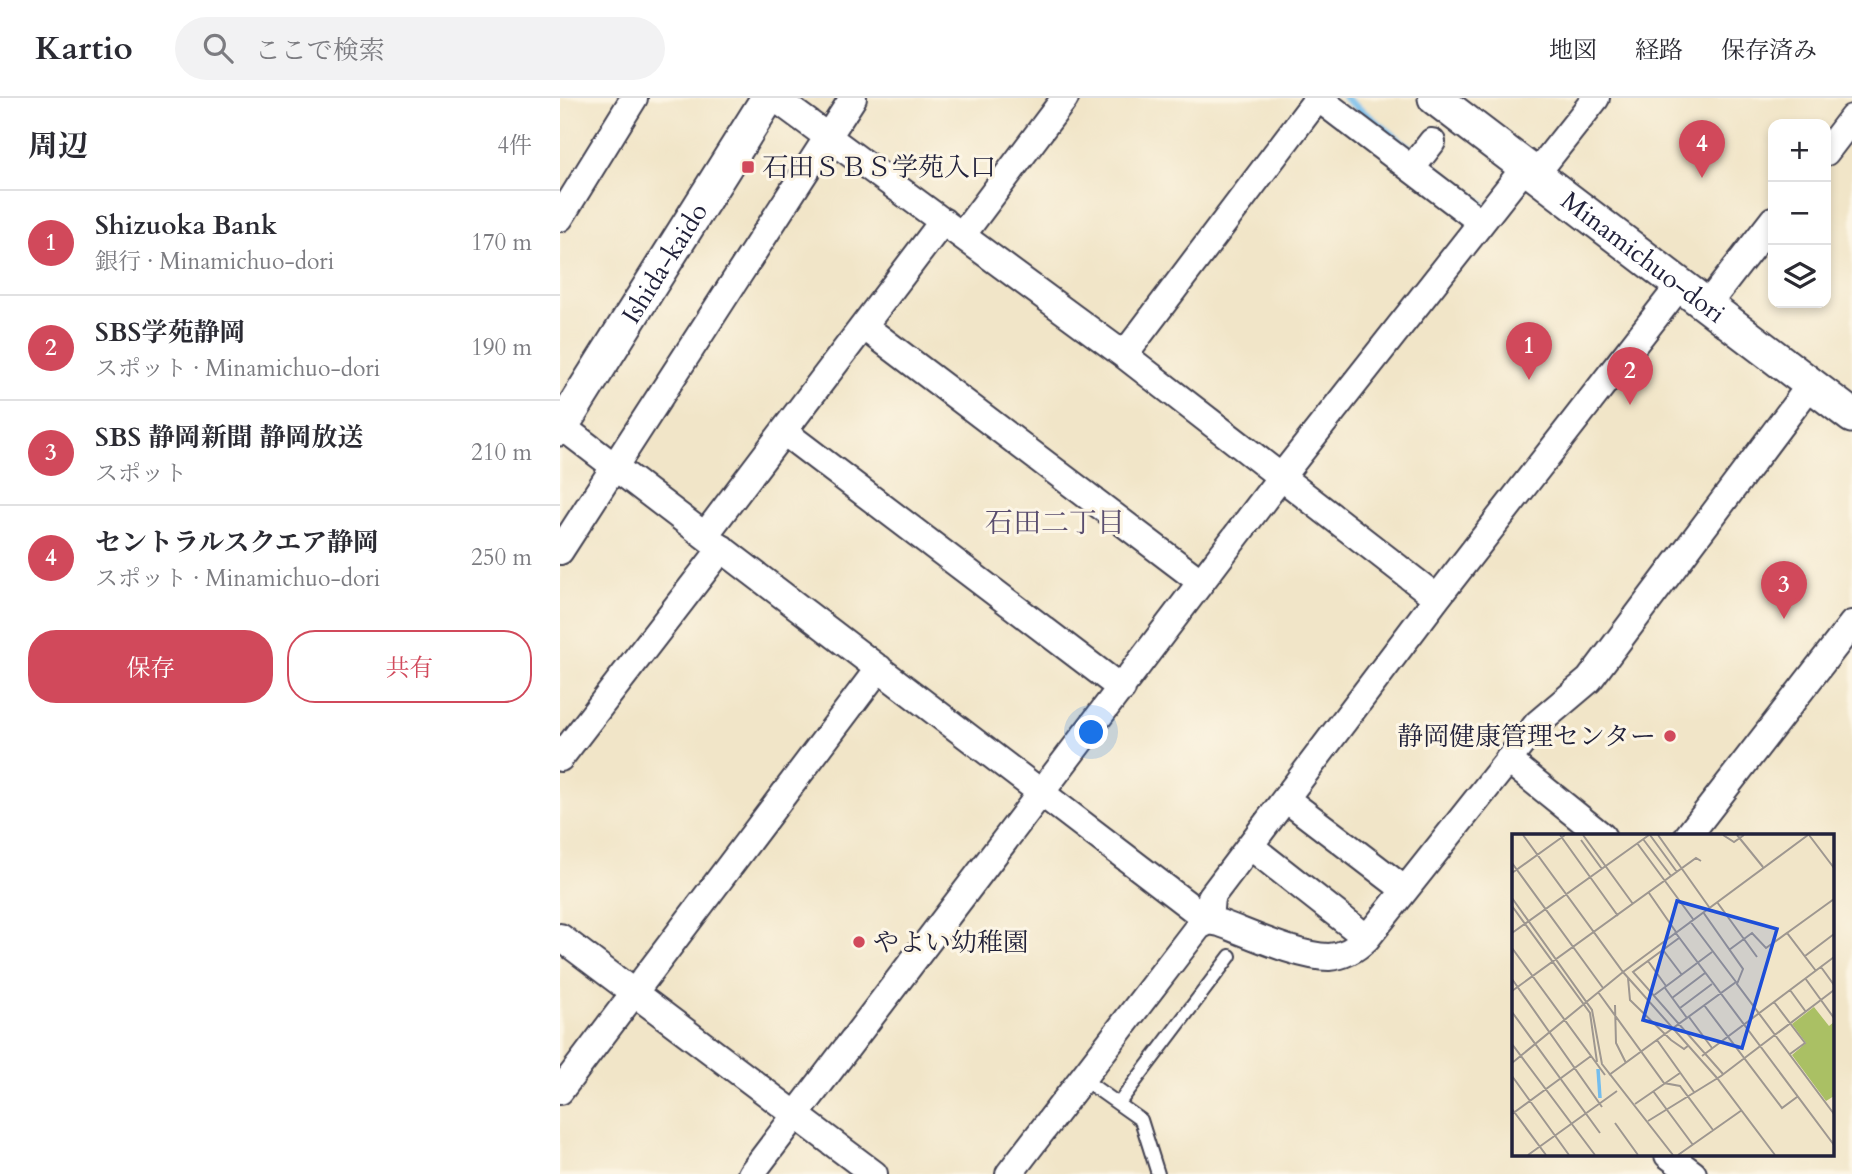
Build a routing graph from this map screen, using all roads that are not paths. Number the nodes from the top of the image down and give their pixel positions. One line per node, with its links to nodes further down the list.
1 (634, 98): 15 (street)
2 (768, 98): 25 (street, Ishida-kaido)
3 (775, 98): 10 (street)
4 (853, 98): 10 (street)
5 (1065, 98): 18 (street)
6 (1318, 98): 13 (street); 22 (street)
7 (1435, 98): 14 (street, Minamichuo-dori)
8 (1597, 98): 14 (street)
9 (1852, 118): 12 (street)
10 (827, 137): 18 (street); 27 (street)
11 (1432, 142): 13 (street)
12 (1831, 145)
13 (1411, 169): 16 (street)
14 (1531, 170): 16 (street); 19 (street, Minamichuo-dori)
15 (560, 218)
16 (1481, 222): 28 (street)
17 (1768, 226): 20 (street)
18 (953, 228): 21 (street); 22 (street)
19 (1680, 285): 20 (street, Minamichuo-dori); 32 (street)
20 (1707, 305): 23 (street, Minamichuo-dori)
21 (865, 327): 26 (street); 31 (street)
22 (1124, 355): 28 (street)
23 (1811, 384): 24 (street, Minamichuo-dori); 37 (street)
24 (1852, 416)
25 (561, 427): 27 (street)
26 (784, 432): 29 (street); 35 (street)
27 (614, 466): 29 (street); 30 (street)
28 (1281, 477): 31 (street); 32 (street)
29 (713, 542): 34 (street); 36 (street)
30 (560, 551)
31 (1201, 582): 35 (street)
32 (1437, 598): 39 (street)
33 (1852, 624): 41 (street)
34 (879, 668): 38 (street); 48 (street)
35 (1122, 689): 38 (street)
36 (560, 758)
37 (1508, 761): 40 (street); 43 (street)
38 (1043, 793): 44 (street); 52 (street)
39 (1286, 800): 42 (street); 43 (street)
40 (1599, 834)
41 (1690, 834)
42 (1250, 846): 44 (street); 46 (street)
43 (1405, 890): 46 (street)
44 (1209, 921): 46 (street); 49 (street)
45 (560, 937): 48 (street)
46 (1367, 938)
47 (1230, 956): 51 (lane)
48 (634, 993): 50 (street); 52 (street)
49 (1083, 1079): 51 (lane); 56 (street)
50 (560, 1091)
51 (1119, 1103): 57 (lane)
52 (796, 1114): 54 (street); 55 (street)
53 (1669, 1156): 58 (street)
54 (751, 1174)
55 (874, 1174)
56 (1009, 1174)
57 (1158, 1174)
58 (1693, 1174)

